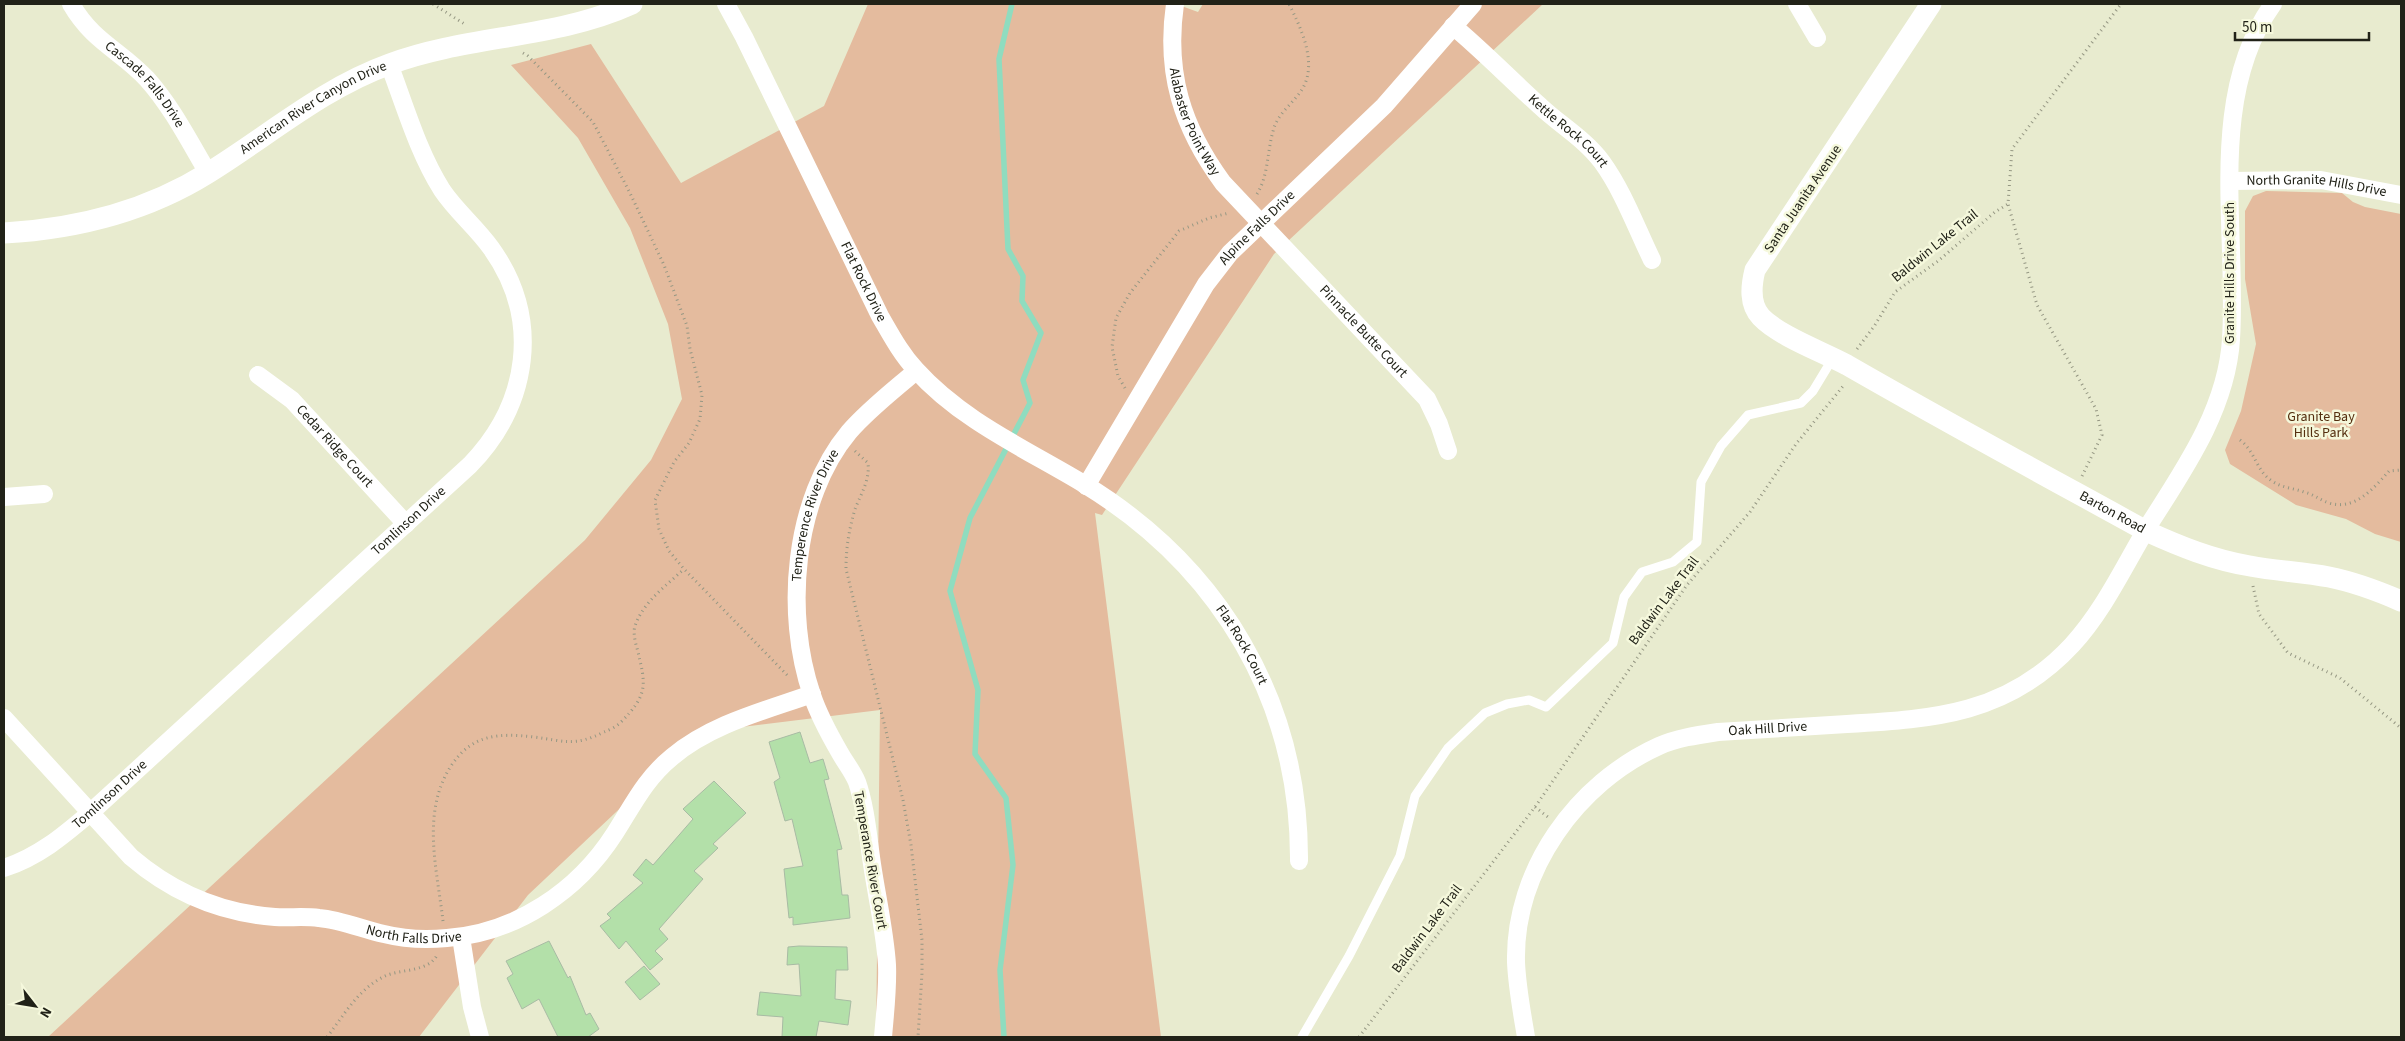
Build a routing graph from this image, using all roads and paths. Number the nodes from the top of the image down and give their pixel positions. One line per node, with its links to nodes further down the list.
1 (71, 4): 17 (street, Cascade Falls Drive)
2 (433, 4): 12 (path)
3 (632, 4): 15 (street, American River Canyon Drive)
4 (726, 4): 26 (street, Flat Rock Drive)
5 (1175, 4): 21 (street, Alabaster Point Way)
6 (1289, 4): 21 (path)
7 (1473, 4): 13 (street, Alpine Falls Drive)
8 (1797, 4): 14 (street)
9 (1931, 4): 25 (street, Santa Juanita Avenue)
10 (2121, 4): 20 (path)
11 (2273, 4): 18 (street, Granite Hills Drive South)
12 (468, 26)
13 (1453, 26): 22 (street, Alpine Falls Drive); 24 (street, Kettle Rock Court)
14 (1817, 38)
15 (494, 40): 16 (street, American River Canyon Drive); 40 (path)
16 (389, 64): 17 (street, American River Canyon Drive); 37 (street, Tomlinson Drive)
17 (208, 173): 23 (street, American River Canyon Drive)
18 (2231, 181): 19 (street, North Granite Hills Drive); 38 (street, Granite Hills Drive South)
19 (2401, 195)
20 (2008, 204): 25 (path, Baldwin Lake Trail); 34 (path)
21 (1247, 208): 22 (street, Alabaster Point Way); 28 (path)
22 (1260, 223): 28 (street, Alpine Falls Drive); 31 (street, Pinnacle Butte Court)
23 (4, 233)
24 (1652, 260)
25 (1840, 361): 34 (street, Barton Road); 53 (lane); 54 (path, Baldwin Lake Trail)
26 (916, 370): 30 (street, Temperence River Drive); 33 (street, Flat Rock Drive)
27 (258, 375): 37 (street, Cedar Ridge Court)
28 (1135, 403): 33 (street, Alpine Falls Drive)
29 (2240, 440): 32 (path)
30 (843, 441): 42 (street, Temperence River Drive); 52 (path)
31 (1448, 452)
32 (2401, 470)
33 (1086, 486): 46 (street, Flat Rock Court)
34 (2072, 491): 38 (street, Barton Road)
35 (44, 494): 36 (street)
36 (4, 496)
37 (406, 524): 45 (street, Tomlinson Drive)
38 (2146, 531): 39 (street, Barton Road); 55 (street, Oak Hill Drive)
39 (2249, 566): 41 (street, Barton Road); 44 (path)
40 (684, 569): 42 (path); 48 (path)
41 (2401, 601)
42 (812, 694): 48 (street, North Falls Drive); 51 (street, Temperance River Court)
43 (4, 718): 45 (street, North Falls Drive)
44 (2401, 728)
45 (90, 812): 47 (street, Tomlinson Drive); 48 (street, North Falls Drive)
46 (1299, 861)
47 (4, 868)
48 (453, 937): 49 (path); 50 (street)
49 (327, 1037)
50 (480, 1037)
51 (883, 1037)
52 (918, 1037)
53 (1302, 1037)
54 (1358, 1037)
55 (1526, 1037)

